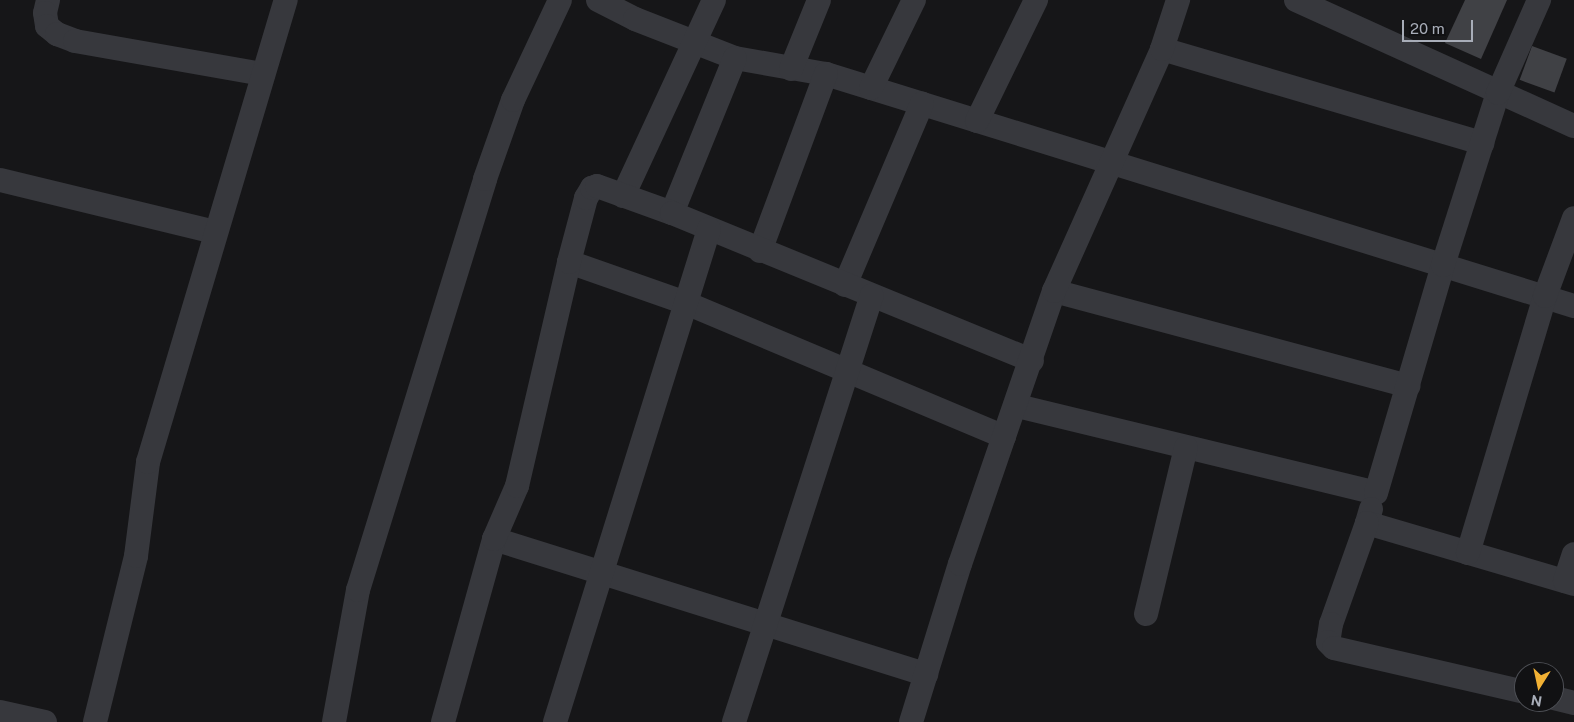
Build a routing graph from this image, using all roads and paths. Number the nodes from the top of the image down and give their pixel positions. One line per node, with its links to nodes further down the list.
1 (48, 0): 16 (street)
2 (286, 0): 16 (street)
3 (560, 0): 60 (street)
4 (598, 0): 12 (street)
5 (714, 0): 12 (street)
6 (819, 0): 15 (street)
7 (914, 0): 18 (street)
8 (1036, 0): 21 (street)
9 (1178, 0): 13 (street)
10 (1296, 0): 19 (street)
11 (1539, 0): 19 (street)
12 (694, 43): 14 (street); 26 (street)
13 (1162, 49): 23 (street); 24 (street)
14 (735, 58): 15 (street); 27 (street)
15 (791, 69): 17 (street)
16 (263, 74): 30 (street)
17 (826, 74): 18 (street); 31 (street)
18 (871, 88): 20 (street)
19 (1498, 93): 22 (street); 23 (street)
20 (922, 104): 21 (street); 34 (street)
21 (977, 121): 24 (street)
22 (1574, 126)
23 (1482, 143): 33 (street)
24 (1108, 163): 33 (street); 35 (street)
25 (0, 180): 30 (street)
26 (623, 196): 27 (street); 32 (street)
27 (672, 213): 29 (street)
28 (1574, 218): 37 (street)
29 (709, 229): 31 (street); 38 (street)
30 (215, 232): 59 (street)
31 (760, 251): 34 (street)
32 (569, 262): 38 (street); 48 (street)
33 (1443, 265): 37 (street); 42 (street)
34 (845, 285): 36 (street)
35 (1054, 291): 40 (street); 42 (street)
36 (872, 296): 40 (street); 41 (street)
37 (1544, 296): 39 (street); 49 (street)
38 (686, 303): 41 (street); 51 (street)
39 (1574, 306)
40 (1032, 362): 43 (street)
41 (846, 372): 44 (street); 54 (street)
42 (1408, 386): 46 (street)
43 (1017, 406): 44 (street); 45 (street)
44 (1004, 437): 55 (street)
45 (1186, 448): 46 (street); 53 (street)
46 (1376, 493): 47 (street)
47 (1367, 523): 49 (street); 56 (street)
48 (494, 539): 51 (street); 61 (street)
49 (1468, 553): 52 (street)
50 (1574, 554): 52 (street)
51 (602, 572): 54 (street); 62 (street)
52 (1570, 583)
53 (1146, 614)
54 (764, 623): 55 (street); 63 (street)
55 (926, 674): 64 (street)
56 (1514, 690)
57 (0, 712): 58 (street)
58 (46, 722)
59 (95, 722)
60 (334, 722)
61 (443, 722)
62 (555, 722)
63 (734, 722)
64 (911, 722)

